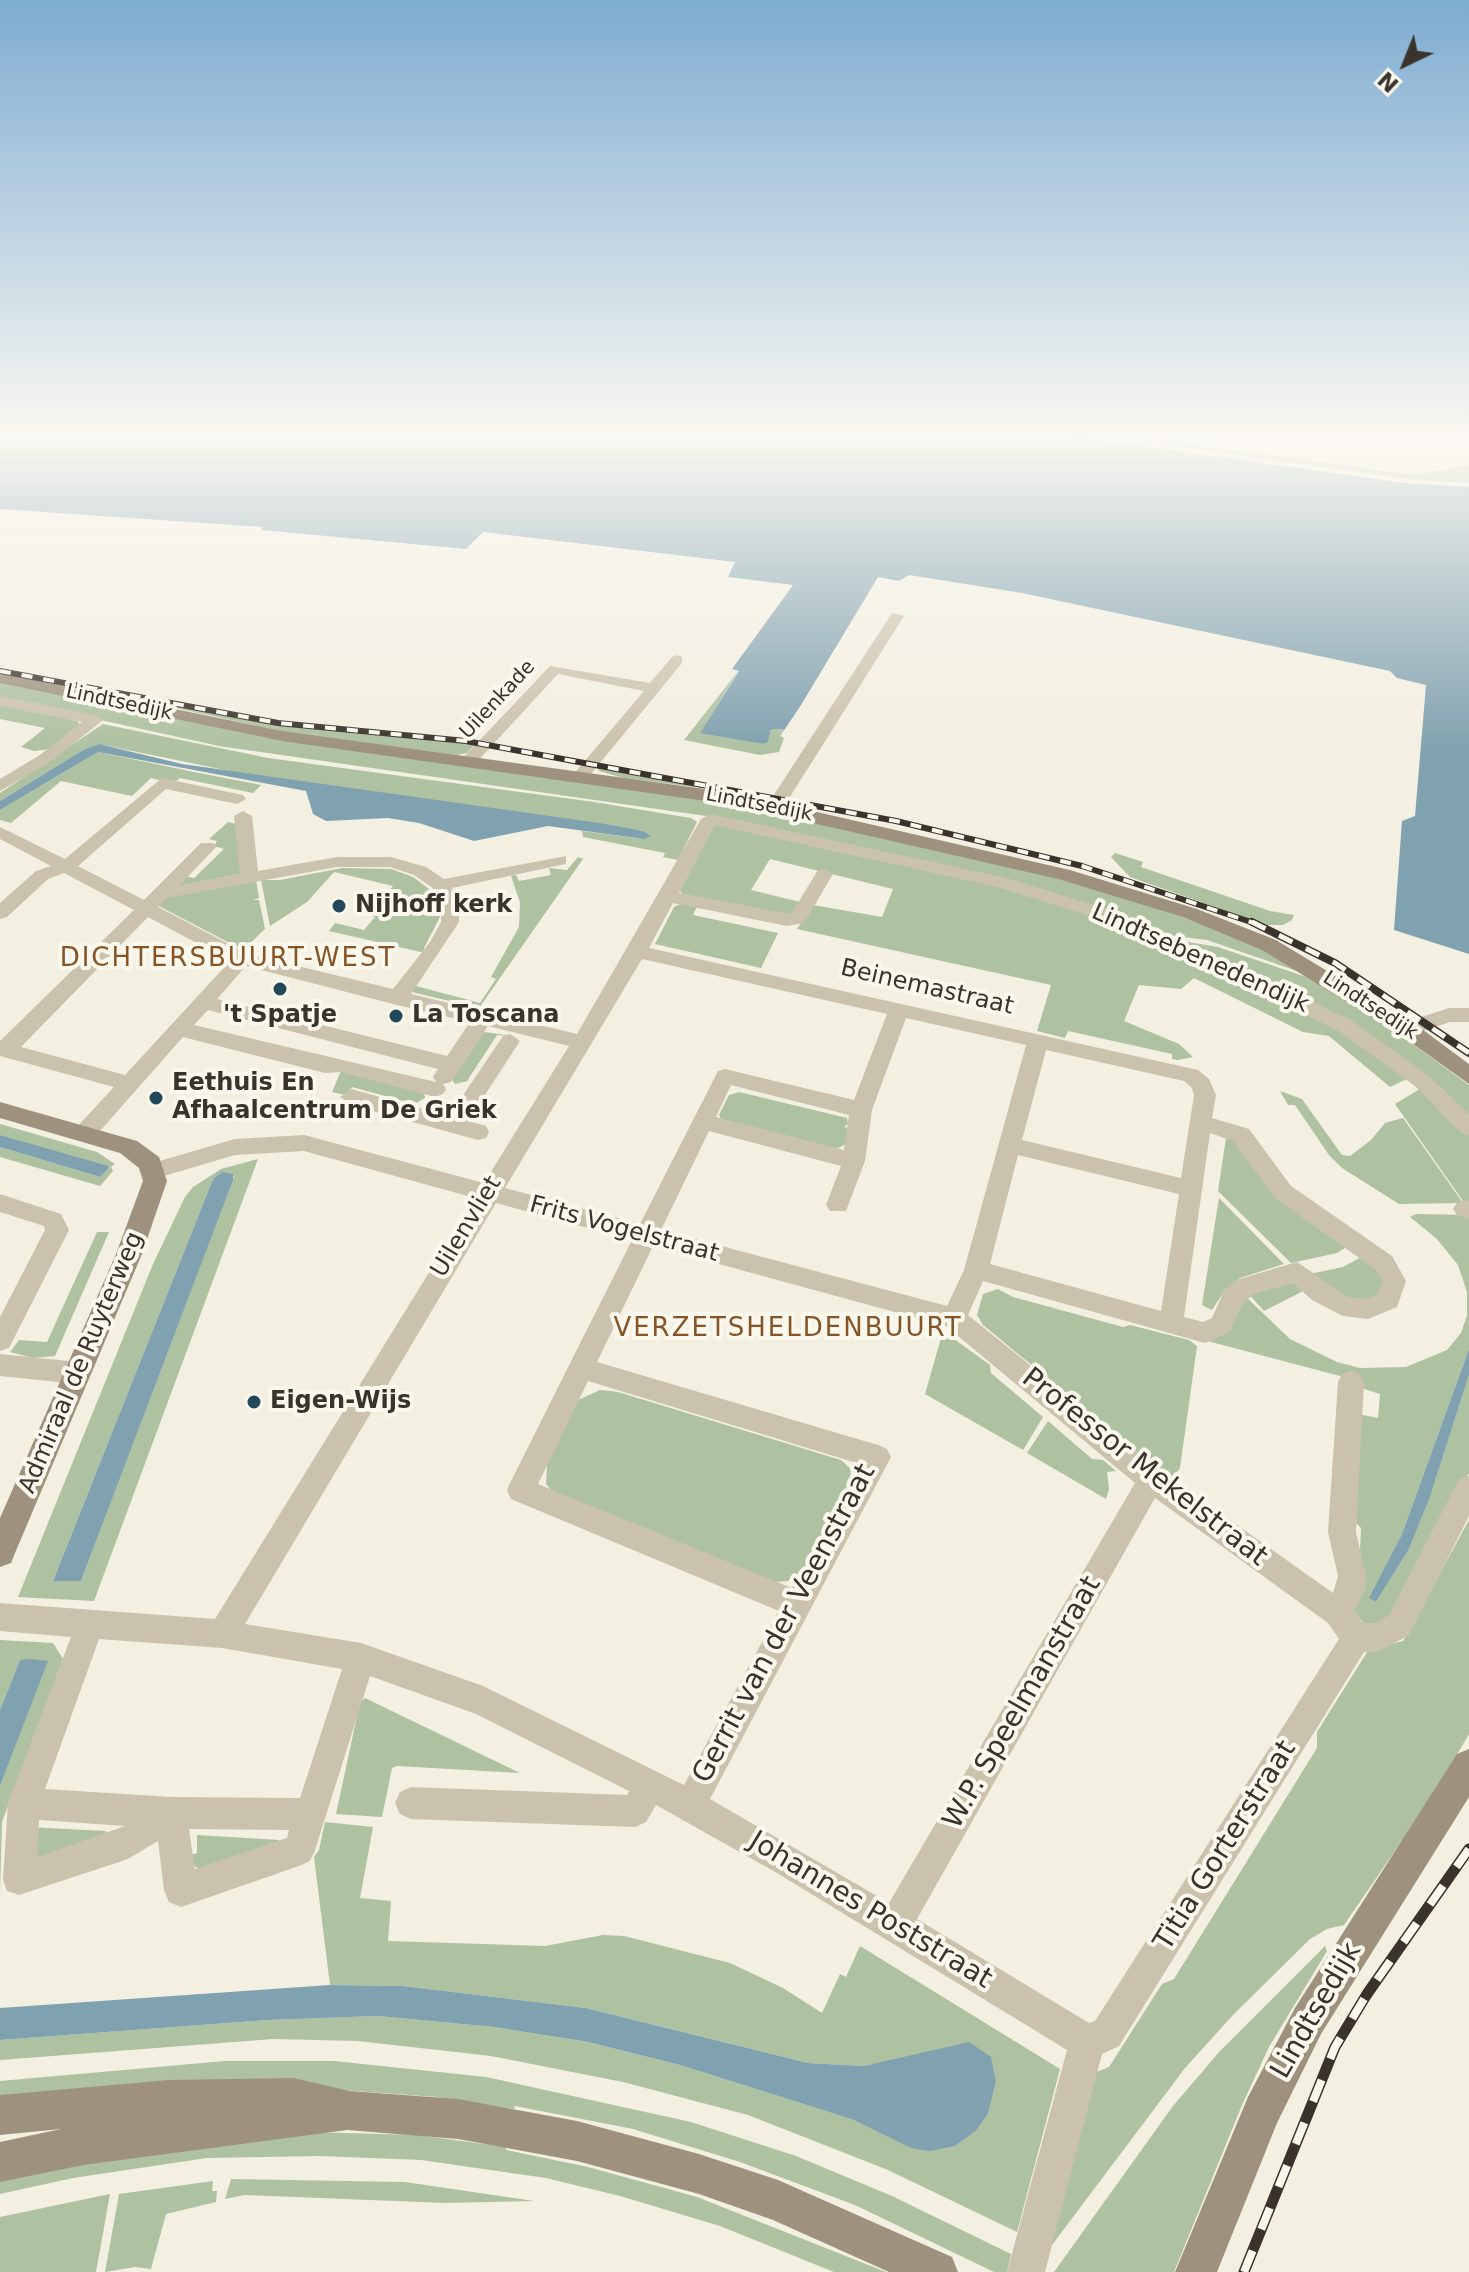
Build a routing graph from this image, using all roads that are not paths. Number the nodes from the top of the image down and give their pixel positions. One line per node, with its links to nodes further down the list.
1 (897, 616): 9 (street)
2 (677, 660): 4 (street)
3 (0, 678): 6 (main road, Lindtsedijk)
4 (654, 688): 6 (street, Uilenkade); 7 (street)
5 (0, 701): 8 (street)
6 (468, 761): 7 (main road, Lindtsedijk)
7 (580, 776): 9 (main road, Lindtsedijk)
8 (0, 786)
9 (775, 807): 29 (main road, Lindtsedijk)
10 (710, 819): 18 (street, Uilenvliet); 46 (street, Lindtsebenedendijk)
11 (0, 832): 14 (street)
12 (207, 847): 19 (street)
13 (560, 860): 17 (street)
14 (64, 867): 16 (street); 19 (street); 20 (street)
15 (824, 874): 18 (street)
16 (250, 878): 17 (street); 19 (street)
17 (441, 885): 23 (street)
18 (669, 897): 21 (street, Uilenvliet)
19 (153, 902): 22 (street); 33 (street)
20 (0, 913)
21 (637, 952): 25 (street, Beinemastraat); 32 (street, Uilenvliet)
22 (242, 959): 23 (street); 24 (street)
23 (397, 998): 27 (street)
24 (204, 1002): 28 (street); 34 (street)
25 (899, 1009): 30 (street, Beinemastraat); 41 (street)
26 (1469, 1015): 29 (street)
27 (483, 1018): 32 (street); 34 (street)
28 (180, 1029): 36 (street); 37 (street)
29 (1407, 1029): 35 (main road, Lindtsedijk)
30 (1038, 1040): 44 (street, Beinemastraat); 49 (street)
31 (510, 1041): 38 (street)
32 (580, 1042): 53 (street, Uilenvliet)
33 (2, 1049): 36 (street)
34 (452, 1065): 37 (street)
35 (1469, 1076)
36 (131, 1084): 48 (street)
37 (437, 1087): 38 (street); 42 (street)
38 (476, 1094): 45 (street)
39 (351, 1097): 42 (street)
40 (0, 1110): 48 (main road)
41 (861, 1110): 43 (street); 50 (street)
42 (418, 1116): 45 (street)
43 (703, 1122): 50 (street); 56 (street)
44 (1201, 1122): 52 (street); 59 (street)
45 (454, 1125): 47 (street)
46 (1469, 1127)
47 (478, 1132)
48 (84, 1134): 51 (main road)
49 (1010, 1145): 52 (street); 57 (street)
50 (854, 1161): 55 (street)
51 (154, 1171): 53 (street, Frits Vogelstraat); 63 (main road, Admiraal de Ruyterweg)
52 (1189, 1188): 59 (street)
53 (486, 1195): 56 (street, Frits Vogelstraat); 72 (street, Uilenvliet)
54 (0, 1203): 60 (street)
55 (838, 1205)
56 (647, 1236): 58 (street, Frits Vogelstraat); 62 (street)
57 (976, 1270): 58 (street); 59 (street)
58 (954, 1318): 65 (street, Professor Mekelstraat)
59 (1171, 1323)
60 (0, 1341)
61 (0, 1365): 63 (street)
62 (583, 1369): 68 (street); 68 (street, Gerrit van der Veenstraat)
63 (78, 1373): 67 (main road, Admiraal de Ruyterweg)
64 (1351, 1382): 71 (street)
65 (1151, 1480): 71 (street, Professor Mekelstraat); 81 (street, W.P. Speelmanstraat)
66 (1469, 1488): 71 (street)
67 (0, 1553)
68 (798, 1605): 78 (street, Gerrit van der Veenstraat)
69 (0, 1617): 70 (street, Johannes Poststraat)
70 (90, 1624): 72 (street, Johannes Poststraat); 76 (street)
71 (1347, 1626): 82 (street, Titia Gorterstraat)
72 (222, 1634): 73 (street, Johannes Poststraat)
73 (361, 1658): 75 (street, Johannes Poststraat); 80 (street)
74 (1469, 1766): 88 (main road, Lindtsedijk)
75 (651, 1783): 77 (street); 78 (street, Johannes Poststraat)
76 (24, 1803): 79 (street); 79 (street)
77 (411, 1803)
78 (690, 1805): 81 (street, Johannes Poststraat)
79 (171, 1813): 80 (street); 80 (street)
80 (310, 1814)
81 (895, 1925): 82 (street, Johannes Poststraat)
82 (1087, 2042): 87 (street)
83 (350, 2111): 84 (main road); 85 (main road); 86 (main road)
84 (0, 2115)
85 (0, 2162)
86 (937, 2272)
87 (1026, 2272)
88 (1196, 2272)

